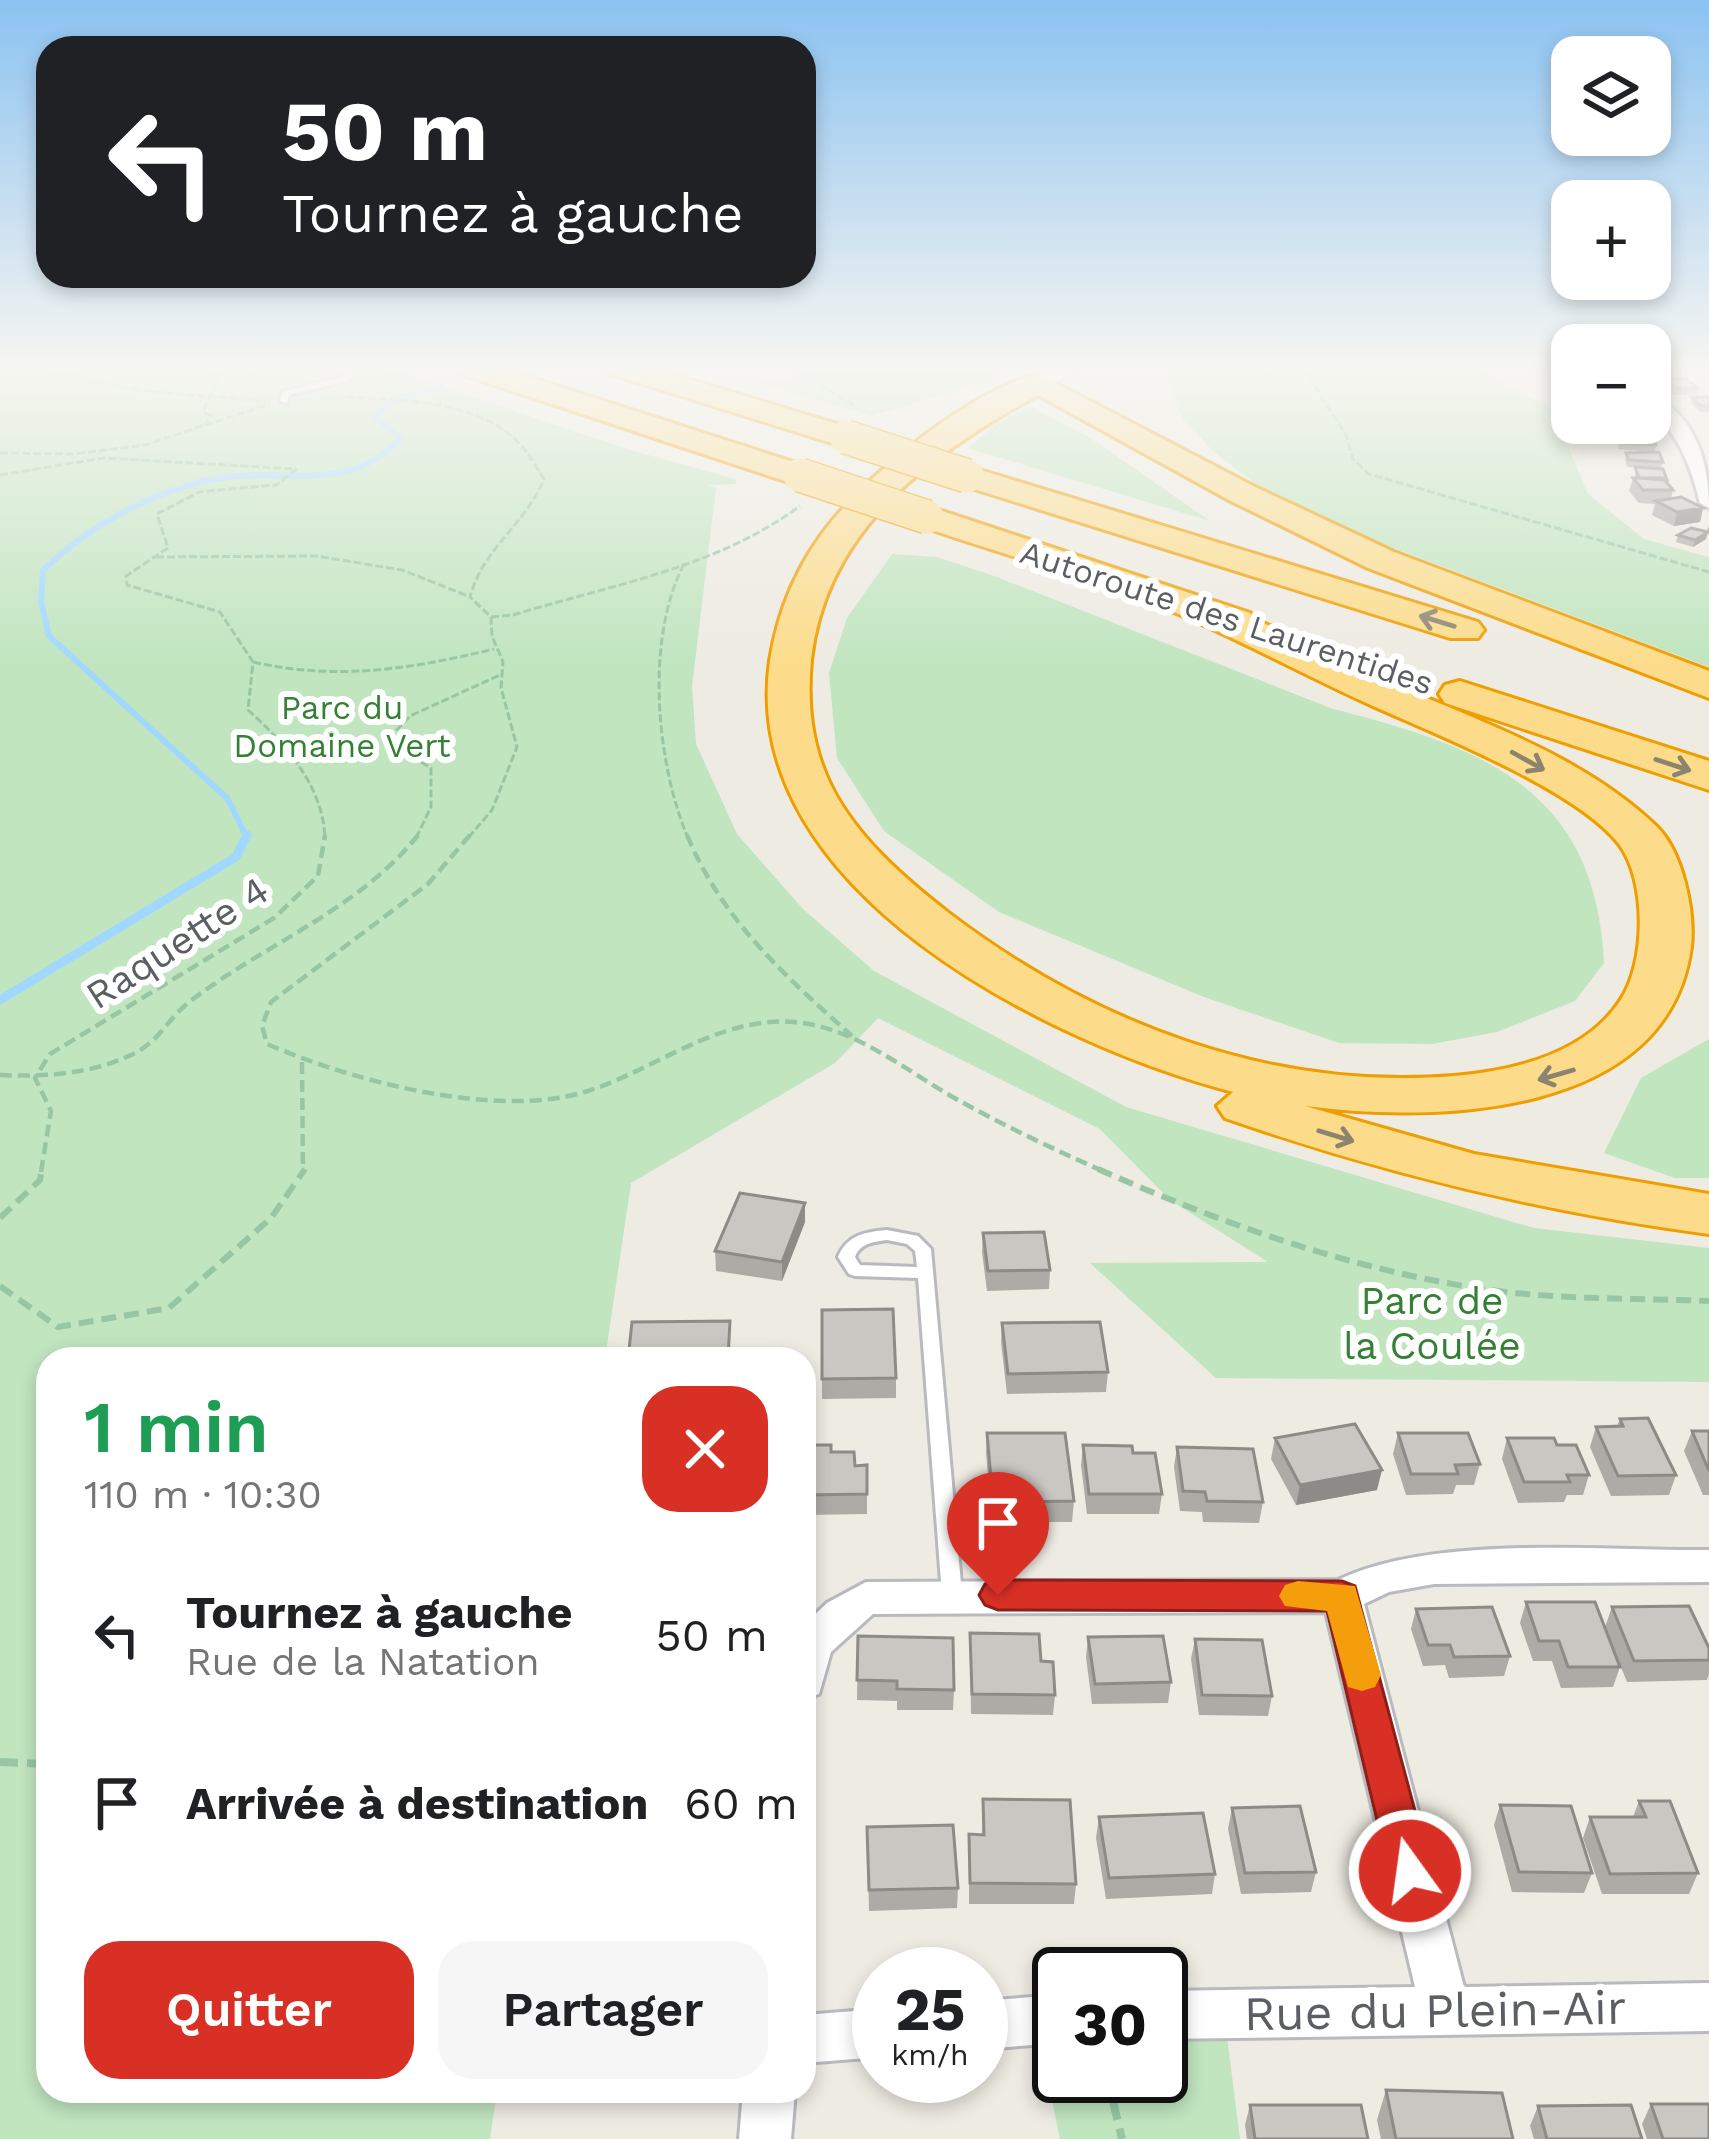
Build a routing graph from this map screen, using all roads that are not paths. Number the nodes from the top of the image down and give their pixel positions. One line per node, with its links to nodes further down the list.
1 (746, 468): 8 (highway, Autoroute des Laurentides, bridge)
2 (880, 468): 12 (highway, one-way to 12)
3 (905, 468): 8 (highway, one-way to 3)
4 (942, 468): 10 (highway, Autoroute des Laurentides, one-way to 4, bridge)
5 (1196, 468): 9 (highway)
6 (1705, 468): 7 (street)
7 (1709, 502)
8 (1203, 610): 11 (highway, Autoroute des Laurentides, one-way to 11)
9 (1709, 685)
10 (1709, 706)
11 (1709, 776)
12 (1709, 1214)
13 (926, 1273): 15 (lane)
14 (1709, 1566): 16 (street)
15 (952, 1595): 16 (street); 17 (street)
16 (1342, 1596): 19 (street)
17 (816, 1640)
18 (1709, 2007): 19 (street, Rue du Plein-Air)
19 (1445, 2008): 20 (street, Rue du Plein-Air)
20 (1188, 2014)
21 (852, 2035): 22 (street)
22 (816, 2038)
23 (768, 2103): 24 (street)
24 (766, 2139)

